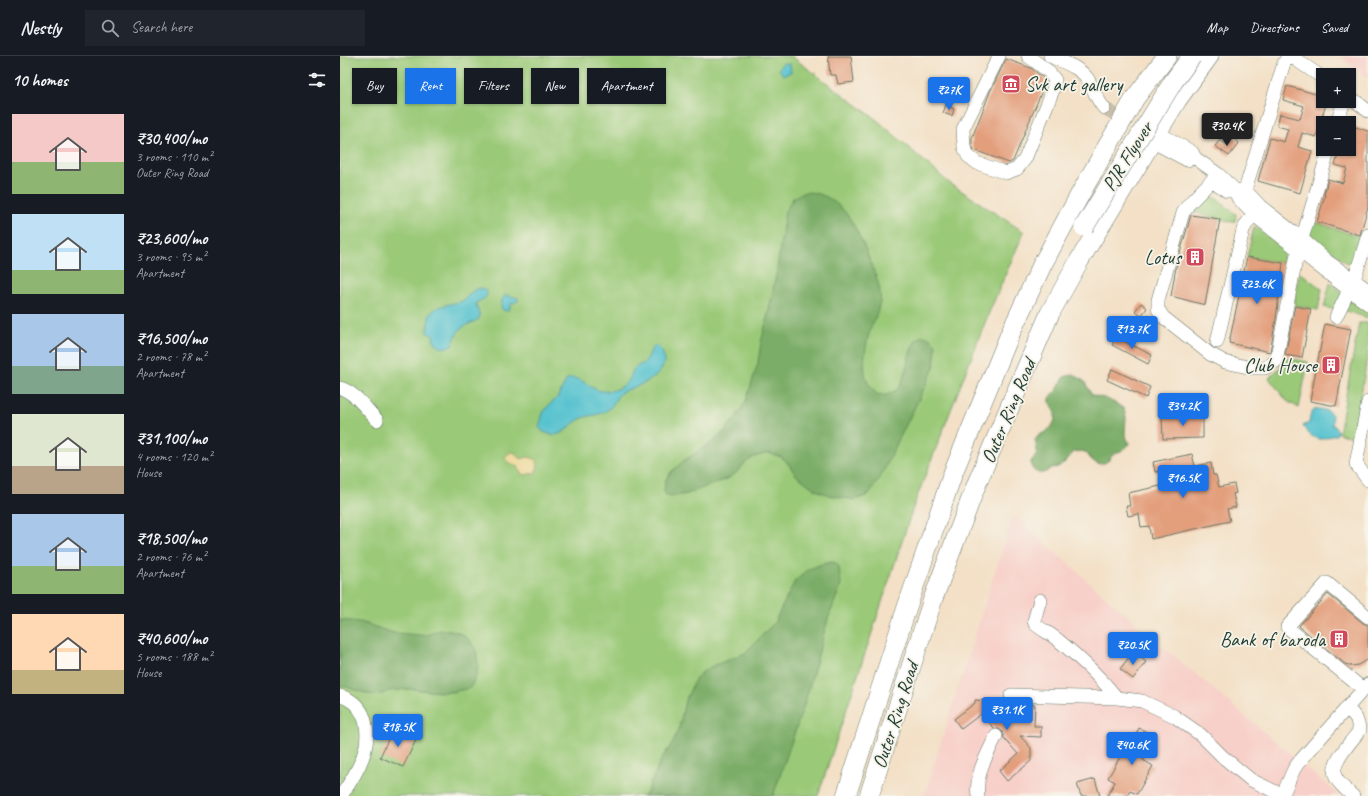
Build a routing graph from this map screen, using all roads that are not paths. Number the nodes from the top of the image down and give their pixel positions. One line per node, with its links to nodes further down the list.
1 (999, 56): 2 (street)
2 (1028, 56)
3 (1050, 56): 12 (street)
4 (1153, 56): 10 (highway)
5 (1167, 56): 10 (highway, Outer Ring Road)
6 (1177, 56): 18 (highway, PJR Flyover)
7 (1192, 56): 18 (highway, PJR Flyover, bridge)
8 (1209, 56): 22 (highway, Outer Ring Road)
9 (1316, 73): 16 (street)
10 (1135, 98): 21 (highway, Outer Ring Road)
11 (1356, 102): 13 (street)
12 (1104, 108)
13 (1368, 111)
14 (1327, 156): 20 (street)
15 (1195, 158): 16 (street)
16 (1240, 190): 17 (street); 20 (street)
17 (1257, 210): 20 (street); 27 (street)
18 (1080, 225): 21 (highway, PJR Flyover); 22 (highway, PJR Flyover)
19 (1368, 235): 23 (street)
20 (1300, 244): 23 (street)
21 (1046, 258): 41 (highway, Outer Ring Road)
22 (1079, 261): 42 (highway, Outer Ring Road)
23 (1351, 285): 24 (street); 25 (street); 26 (street)
24 (1368, 290)
25 (1368, 304)
26 (1336, 317)
27 (1218, 342)
28 (340, 388): 30 (street)
29 (1368, 402): 31 (street)
30 (377, 420)
31 (1368, 480)
32 (1040, 600): 37 (street)
33 (1368, 617): 34 (street)
34 (1366, 687): 38 (street)
35 (1011, 695): 37 (street)
36 (340, 696): 40 (street)
37 (1117, 698): 44 (street)
38 (1347, 707): 44 (street); 45 (street)
39 (996, 736): 43 (street)
40 (341, 796)
41 (846, 796)
42 (869, 796)
43 (978, 796)
44 (1282, 796)
45 (1353, 796)

